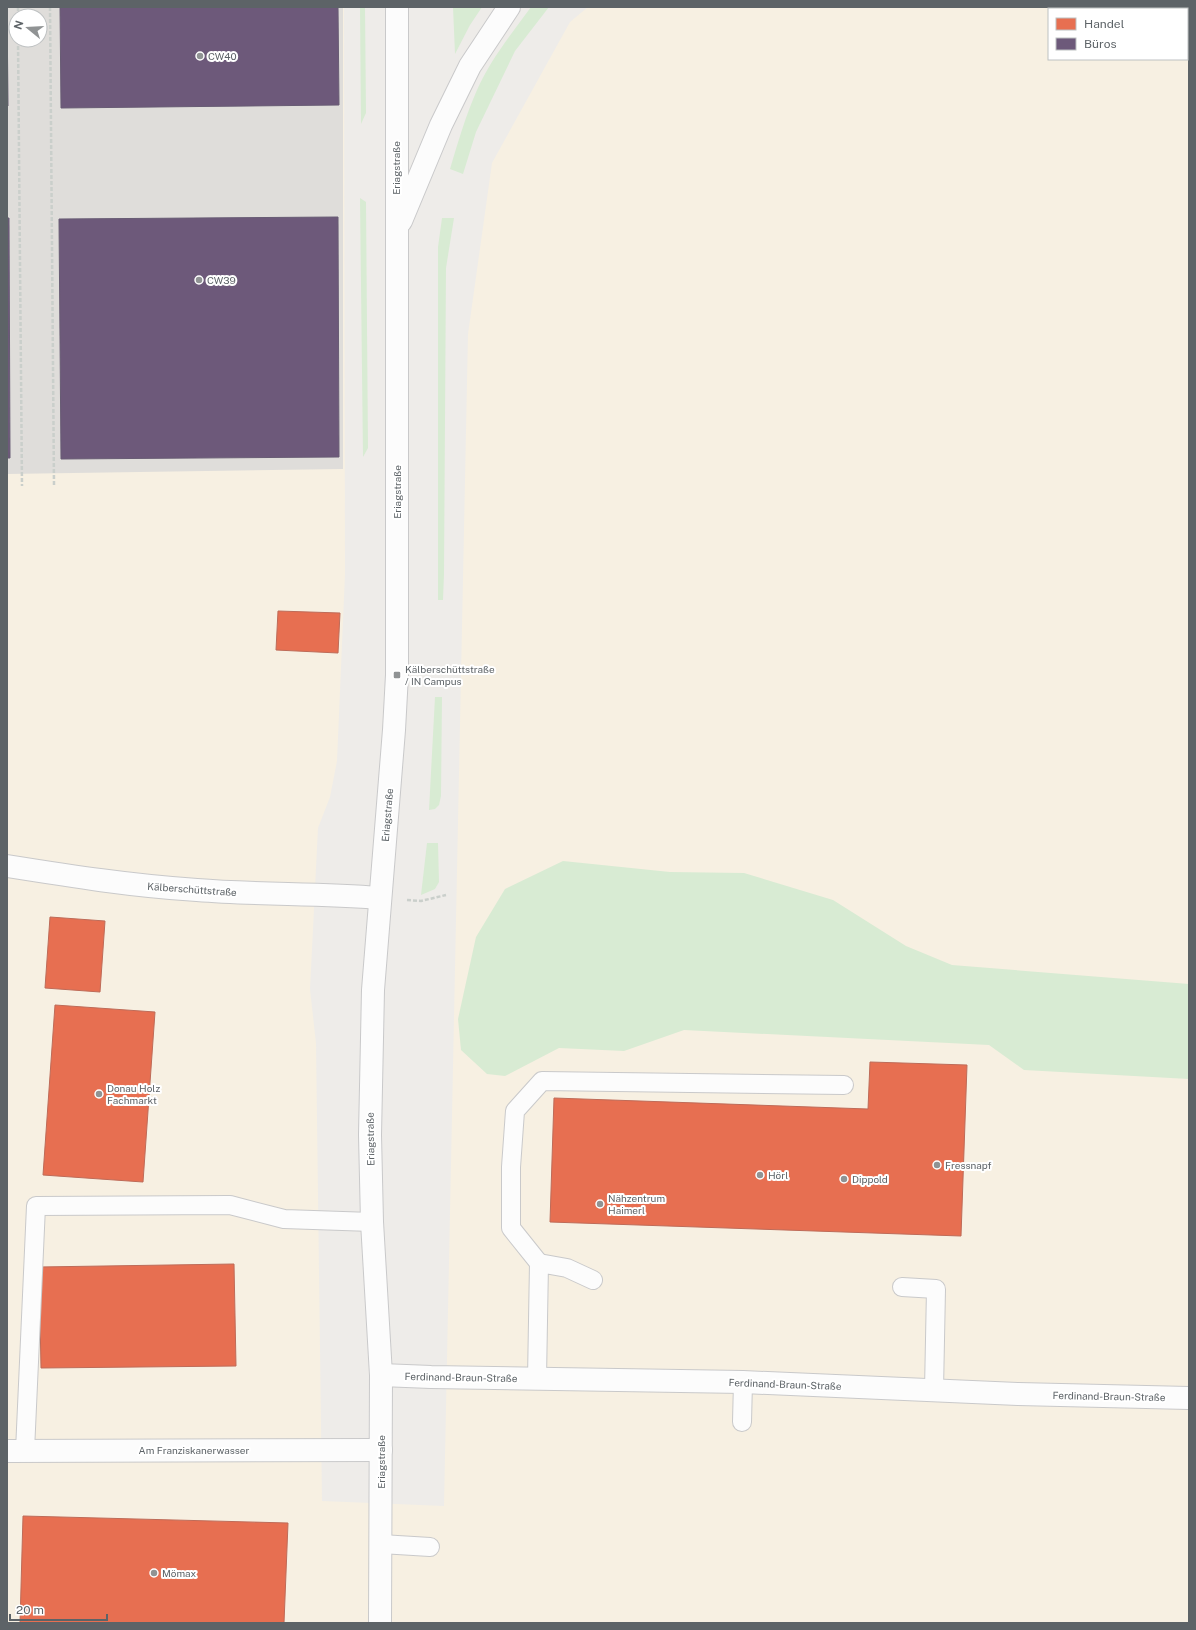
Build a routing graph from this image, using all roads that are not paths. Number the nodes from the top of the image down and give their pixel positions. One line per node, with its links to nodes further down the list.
1 (397, 7): 3 (street, Eriagstraße)
2 (509, 7): 3 (street)
3 (396, 234): 5 (street, Eriagstraße)
4 (7, 866): 5 (street, Kälberschüttstraße)
5 (379, 898): 7 (street, Eriagstraße)
6 (844, 1085): 8 (lane)
7 (372, 1222): 11 (street, Eriagstraße); 18 (lane)
8 (539, 1263): 9 (lane); 12 (lane)
9 (593, 1280)
10 (902, 1287): 14 (lane)
11 (381, 1375): 12 (street, Ferdinand-Braun-Straße); 17 (street, Eriagstraße)
12 (537, 1379): 13 (street, Ferdinand-Braun-Straße)
13 (743, 1382): 14 (street, Ferdinand-Braun-Straße); 16 (lane)
14 (934, 1390): 15 (street, Ferdinand-Braun-Straße)
15 (1189, 1398)
16 (742, 1422)
17 (381, 1450): 18 (street, Am Franziskanerwasser); 19 (street, Eriagstraße)
18 (16, 1451)
19 (381, 1544): 20 (lane); 21 (street, Eriagstraße)
20 (430, 1546)
21 (380, 1623)

